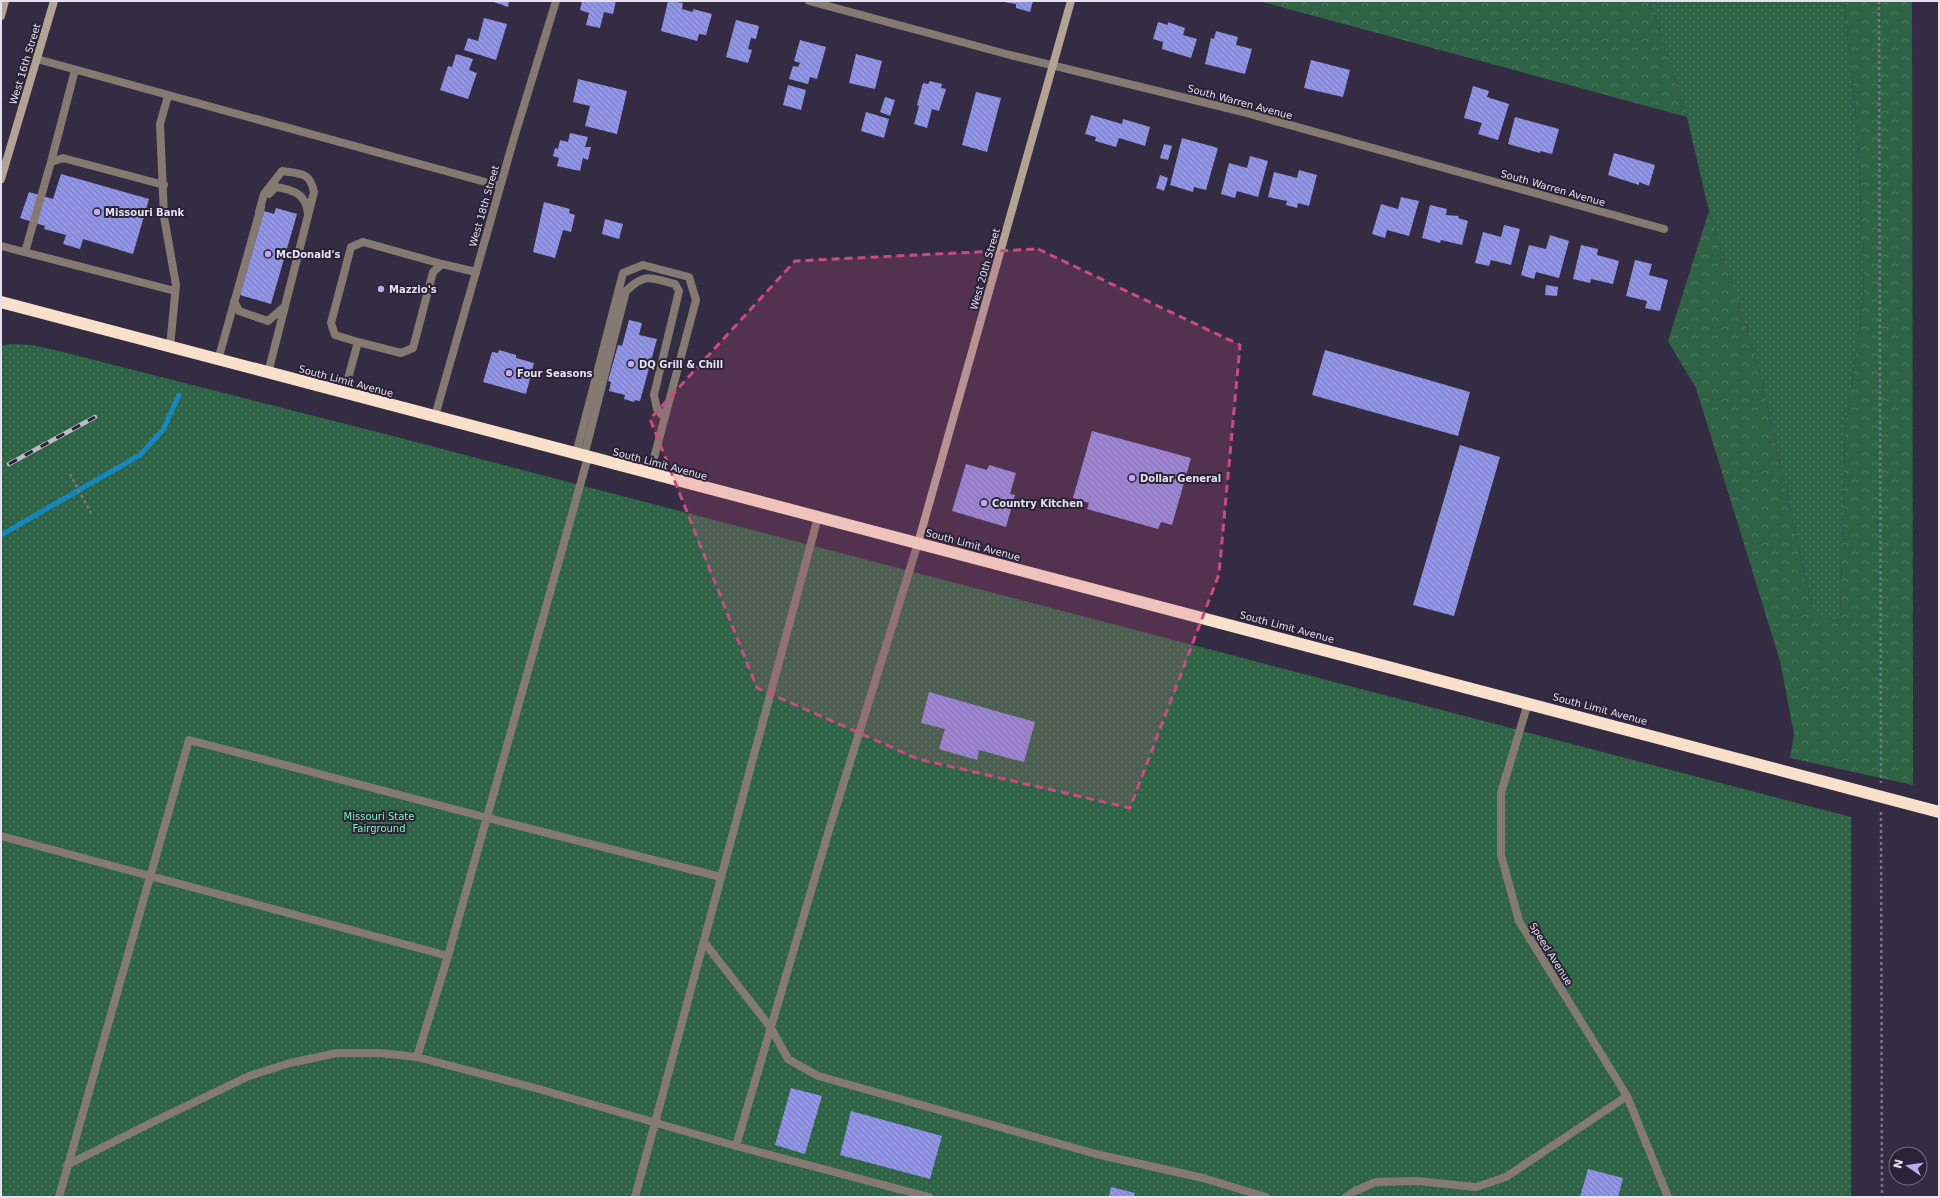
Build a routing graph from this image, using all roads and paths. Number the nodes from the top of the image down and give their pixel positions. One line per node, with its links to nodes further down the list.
1 (5, 1): 7 (street)
2 (54, 1): 8 (street, West 16th Street)
3 (556, 1): 15 (street, West 18th Street)
4 (809, 1): 9 (street, South Warren Avenue)
5 (1071, 1): 9 (street, West 20th Street)
6 (1879, 1): 41 (path)
7 (1, 16)
8 (37, 59): 10 (street); 13 (street, West 16th Street)
9 (1052, 65): 18 (street, South Warren Avenue); 39 (street, West 20th Street)
10 (75, 70): 11 (street); 12 (street)
11 (168, 96): 14 (street); 15 (street)
12 (51, 162): 14 (street); 20 (street)
13 (1, 179)
14 (164, 185): 23 (street)
15 (500, 186): 22 (street, West 18th Street)
16 (259, 212): 17 (street); 17 (street); 24 (street)
17 (308, 216): 26 (street)
18 (1664, 229)
19 (1, 246): 20 (street)
20 (25, 252): 23 (street)
21 (442, 264): 22 (street); 27 (street); 27 (street)
22 (476, 272): 32 (street, West 18th Street)
23 (175, 291): 28 (street)
24 (234, 301): 26 (street); 29 (street)
25 (1, 302): 28 (highway, South Limit Avenue)
26 (285, 306): 30 (street)
27 (358, 342): 31 (street)
28 (170, 347): 29 (highway, South Limit Avenue)
29 (218, 360): 30 (highway, South Limit Avenue)
30 (268, 373): 31 (highway, South Limit Avenue)
31 (344, 393): 32 (highway, South Limit Avenue)
32 (435, 416): 34 (highway, South Limit Avenue)
33 (664, 417): 34 (street); 34 (street); 35 (street)
34 (583, 456): 35 (highway, South Limit Avenue); 43 (street)
35 (650, 473): 38 (highway, South Limit Avenue)
36 (70, 474): 37 (path)
37 (91, 513)
38 (818, 517): 39 (highway, South Limit Avenue); 47 (street)
39 (918, 543): 40 (highway, South Limit Avenue); 50 (street)
40 (1528, 703): 42 (highway, South Limit Avenue); 52 (street, Speed Avenue)
41 (1881, 735)
42 (1939, 812)
43 (488, 818): 46 (street); 47 (street); 49 (street)
44 (1, 836): 46 (street)
45 (1881, 863): 62 (path)
46 (149, 876): 49 (street); 55 (street)
47 (721, 877): 48 (street)
48 (704, 942): 50 (street); 53 (street)
49 (448, 956): 51 (street)
50 (770, 1028): 54 (street); 59 (street)
51 (417, 1057): 53 (street); 55 (street)
52 (1627, 1096): 60 (street); 61 (street, Speed Avenue)
53 (654, 1122): 54 (street); 57 (street)
54 (736, 1146): 58 (street)
55 (67, 1165): 56 (street)
56 (59, 1197)
57 (635, 1197)
58 (929, 1197)
59 (1266, 1197)
60 (1346, 1197)
61 (1668, 1197)
62 (1882, 1197)

